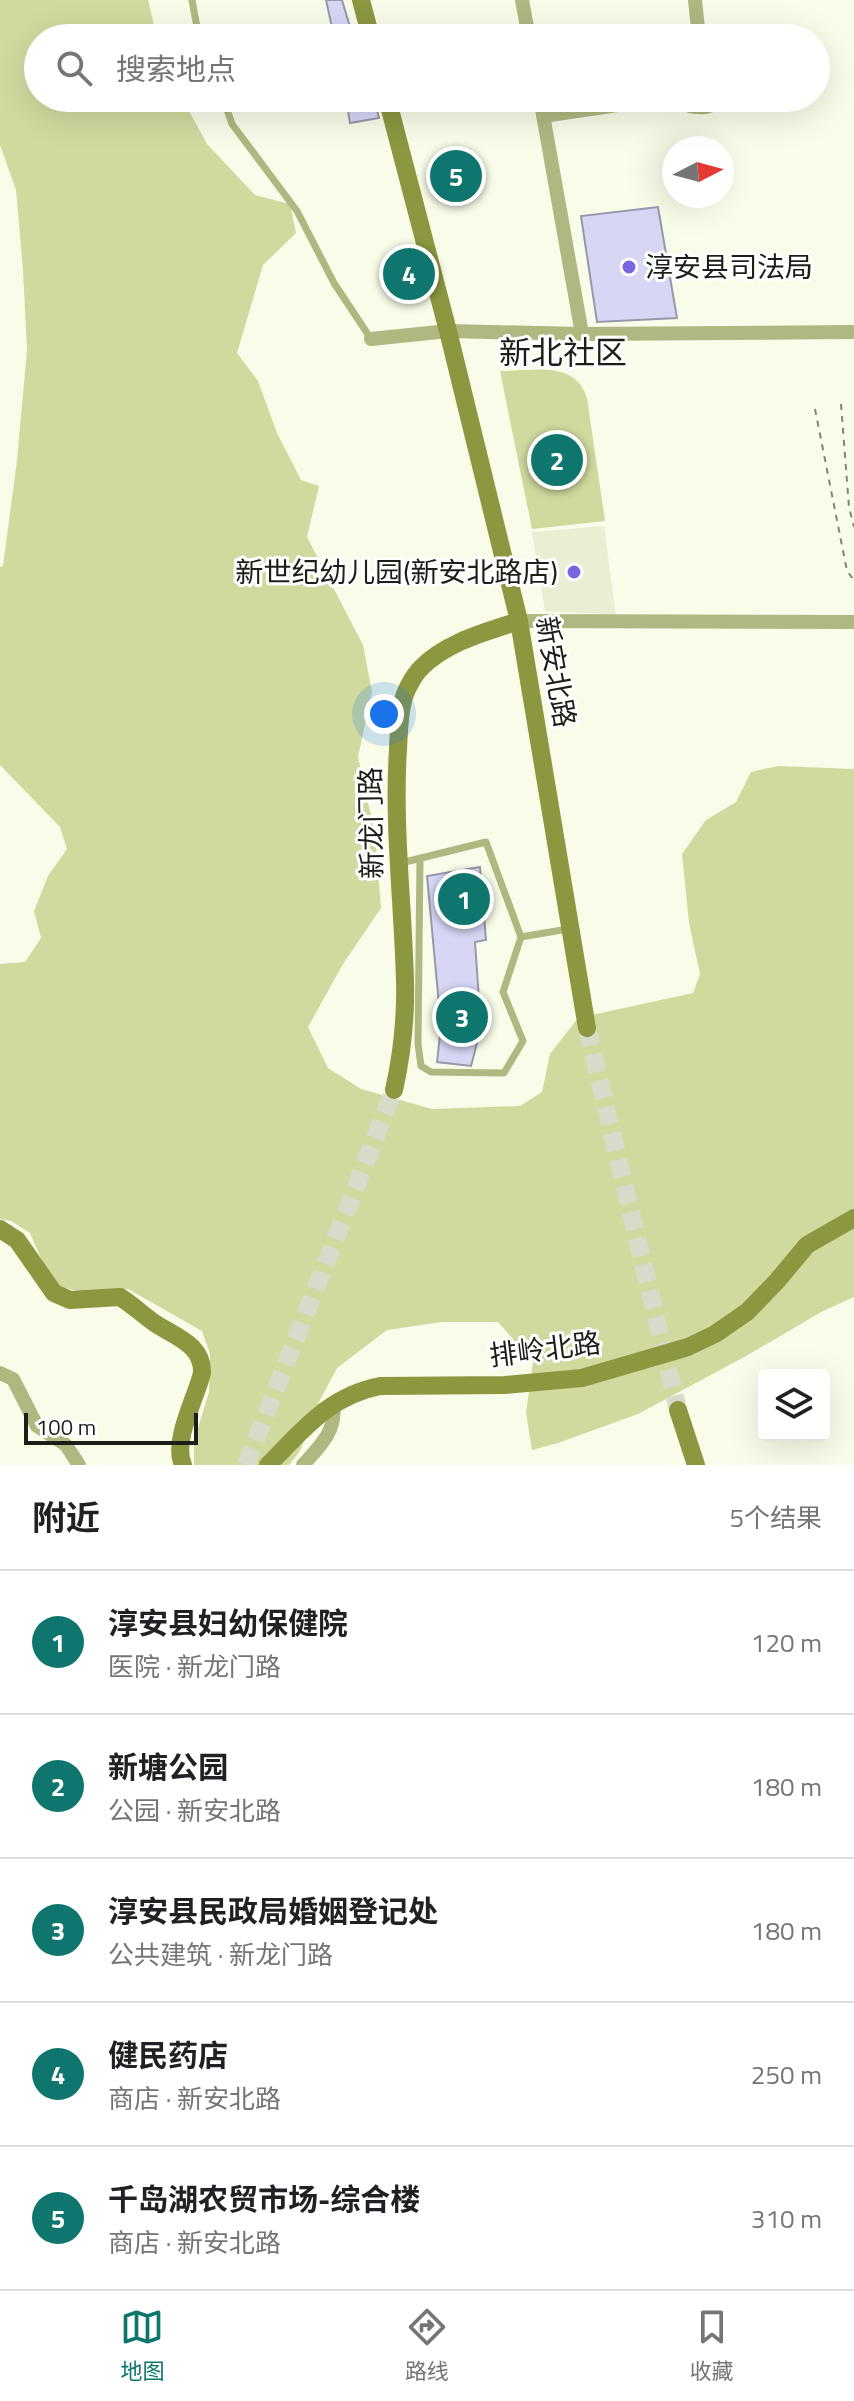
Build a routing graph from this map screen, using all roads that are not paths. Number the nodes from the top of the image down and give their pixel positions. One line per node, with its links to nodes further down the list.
1 (192, 0): 5 (lane)
2 (361, 0): 6 (main road)
3 (522, 0): 7 (street)
4 (695, 0): 8 (street)
5 (196, 24)
6 (367, 24)
7 (526, 24)
8 (698, 24)
9 (228, 112): 17 (lane)
10 (391, 112): 14 (main road, 新安北路)
11 (542, 112): 13 (street)
12 (570, 112): 13 (street)
13 (543, 116): 16 (street)
14 (448, 331): 16 (street); 17 (street); 18 (main road, 新安北路)
15 (854, 332): 16 (street)
16 (582, 334)
17 (371, 339)
18 (519, 621): 19 (street); 21 (main road, 新龙门路); 22 (main road, 新安北路)
19 (854, 622)
20 (420, 858): 21 (lane); 23 (lane); 23 (lane)
21 (400, 863): 25 (main road, 新龙门路)
22 (570, 928): 23 (lane); 24 (main road, 新安北路)
23 (521, 937)
24 (587, 1028)
25 (394, 1090)
26 (854, 1218): 29 (main road, 排岭北路)
27 (0, 1229): 32 (main road)
28 (0, 1373): 31 (street)
29 (333, 1405): 33 (main road, 排岭北路); 34 (street)
30 (678, 1410): 35 (main road)
31 (79, 1465)
32 (183, 1465)
33 (268, 1465)
34 (303, 1465)
35 (696, 1465)

